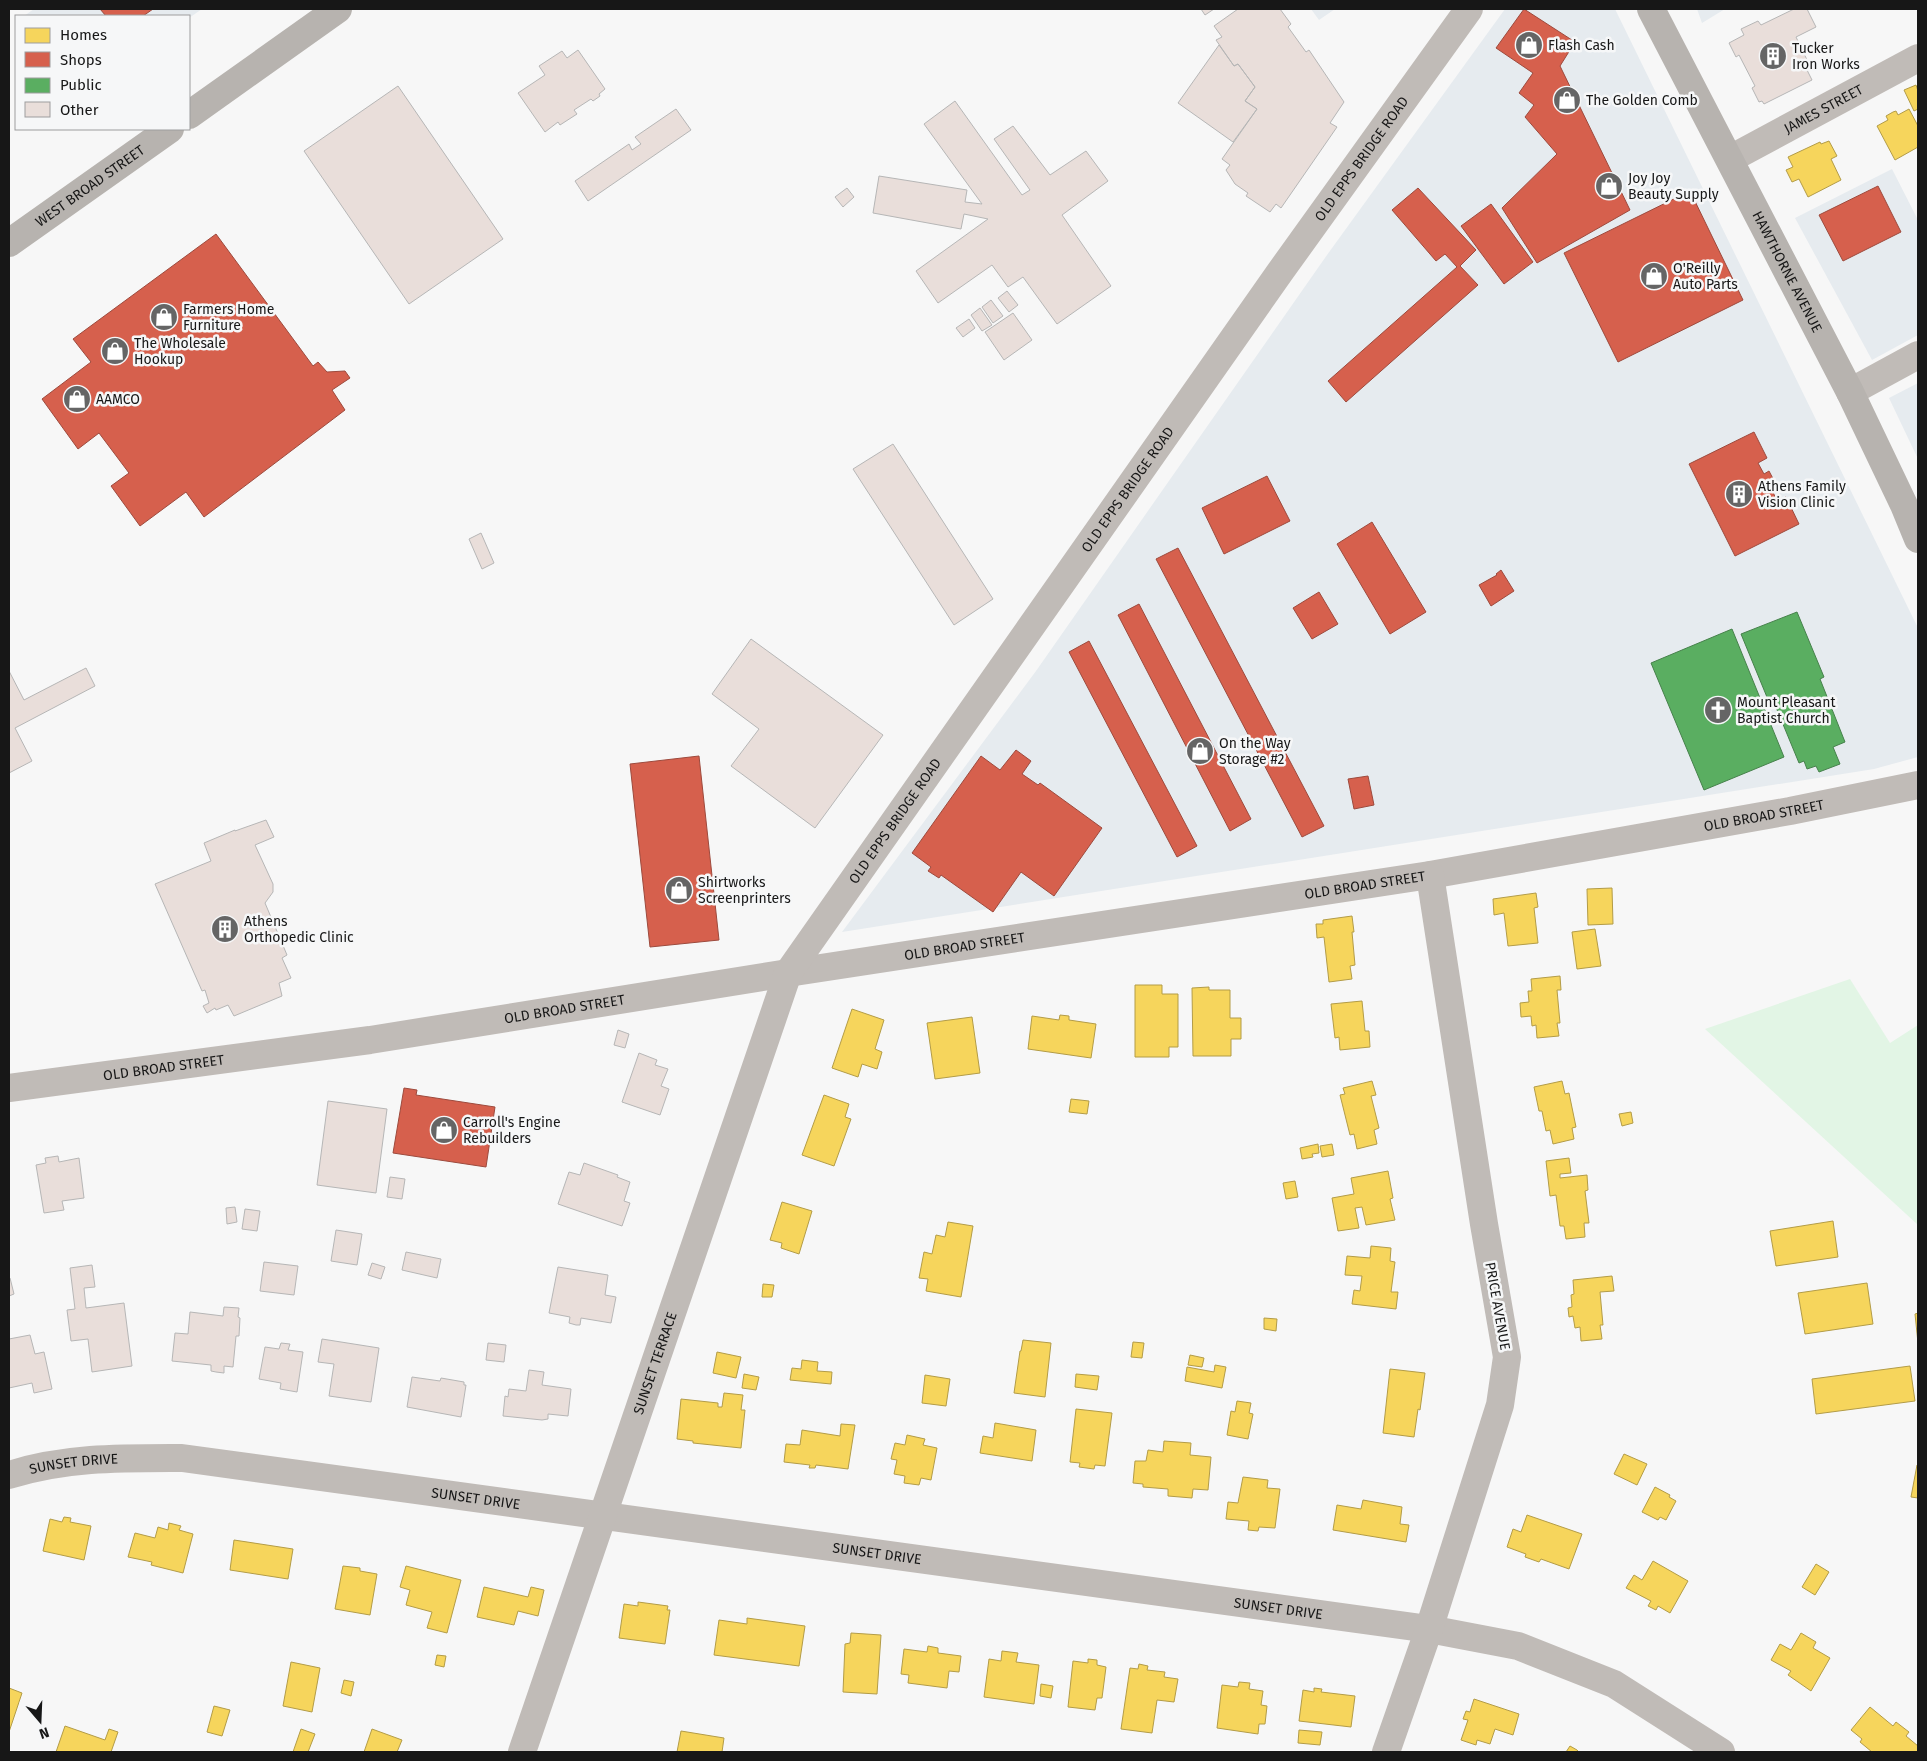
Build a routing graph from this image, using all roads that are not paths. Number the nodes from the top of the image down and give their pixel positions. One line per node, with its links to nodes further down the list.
1 (338, 9): 5 (main road)
2 (1469, 9): 14 (street, OLD EPPS BRIDGE ROAD)
3 (1651, 9): 7 (main road, HAWTHORNE AVENUE)
4 (1918, 58): 7 (street, JAMES STREET)
5 (190, 114)
6 (169, 130): 8 (main road, WEST BROAD STREET)
7 (1730, 159): 10 (main road, HAWTHORNE AVENUE)
8 (9, 243)
9 (1918, 355): 10 (street)
10 (1850, 392): 11 (main road, HAWTHORNE AVENUE)
11 (1918, 539)
12 (1918, 784): 13 (street, OLD BROAD STREET)
13 (1430, 875): 14 (street, OLD BROAD STREET); 18 (street, PRICE AVENUE)
14 (788, 973): 15 (street, OLD BROAD STREET); 17 (street, SUNSET TERRACE)
15 (9, 1088)
16 (9, 1475): 17 (street, SUNSET DRIVE)
17 (604, 1515): 18 (street, SUNSET DRIVE); 19 (street, SUNSET TERRACE)
18 (1429, 1629): 20 (street, PRICE AVENUE); 21 (street, SUNSET DRIVE)
19 (522, 1752)
20 (1386, 1752)
21 (1720, 1752)

